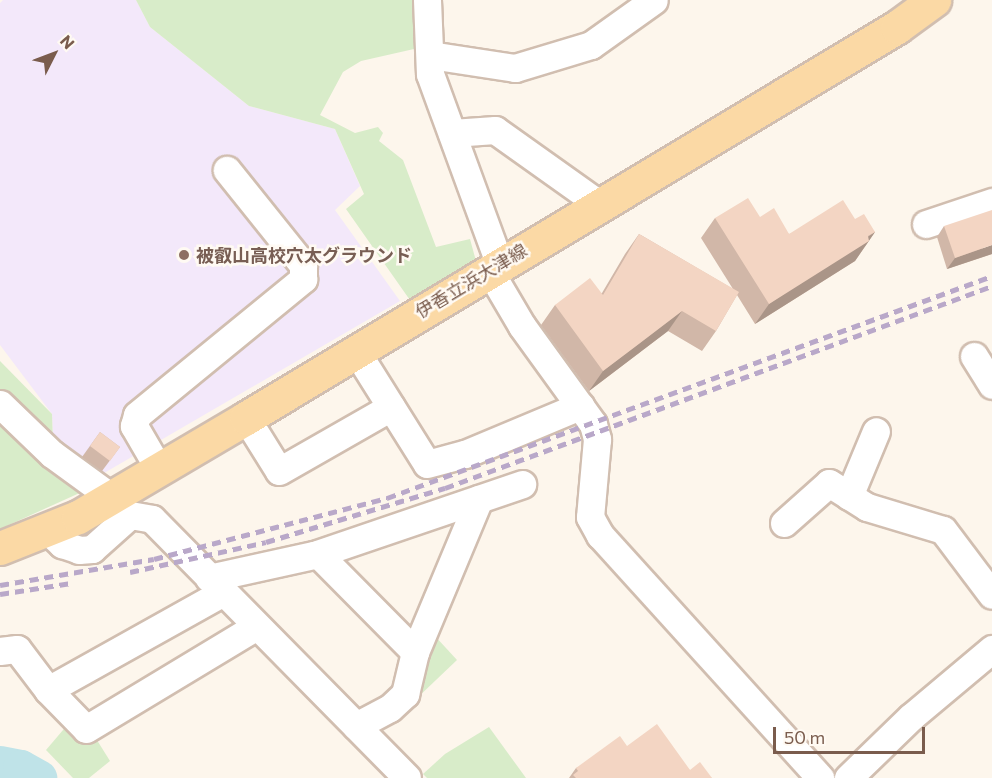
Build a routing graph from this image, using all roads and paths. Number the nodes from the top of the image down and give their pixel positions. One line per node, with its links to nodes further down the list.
1 (426, 0): 4 (street)
2 (654, 0): 4 (street)
3 (934, 0): 8 (main road, 伊香立浜大津線)
4 (430, 55): 5 (street)
5 (452, 133): 8 (street); 10 (street)
6 (227, 170): 17 (street)
7 (992, 202): 9 (street)
8 (598, 204): 10 (main road, 伊香立浜大津線)
9 (926, 224)
10 (494, 267): 11 (main road, 伊香立浜大津線); 13 (street)
11 (356, 351): 14 (street); 15 (main road, 伊香立浜大津線)
12 (0, 405): 20 (street)
13 (580, 406): 14 (street); 35 (street)
14 (391, 407): 15 (street)
15 (246, 418): 17 (main road, 伊香立浜大津線)
16 (876, 431): 19 (street)
17 (159, 469): 20 (main road, 伊香立浜大津線)
18 (522, 484): 21 (street)
19 (849, 496): 22 (street); 27 (street)
20 (111, 497): 23 (main road, 伊香立浜大津線)
21 (479, 499): 25 (street); 31 (street)
22 (784, 524)
23 (47, 530): 24 (main road, 伊香立浜大津線); 26 (street)
24 (0, 548)
25 (318, 554): 26 (street); 31 (street)
26 (216, 585): 28 (street); 32 (street)
27 (992, 595)
28 (255, 627): 32 (street); 33 (street)
29 (992, 649): 36 (street)
30 (0, 651): 32 (street)
31 (415, 652): 33 (street)
32 (48, 690)
33 (356, 726): 34 (street)
34 (407, 778)
35 (820, 778)
36 (848, 778)

